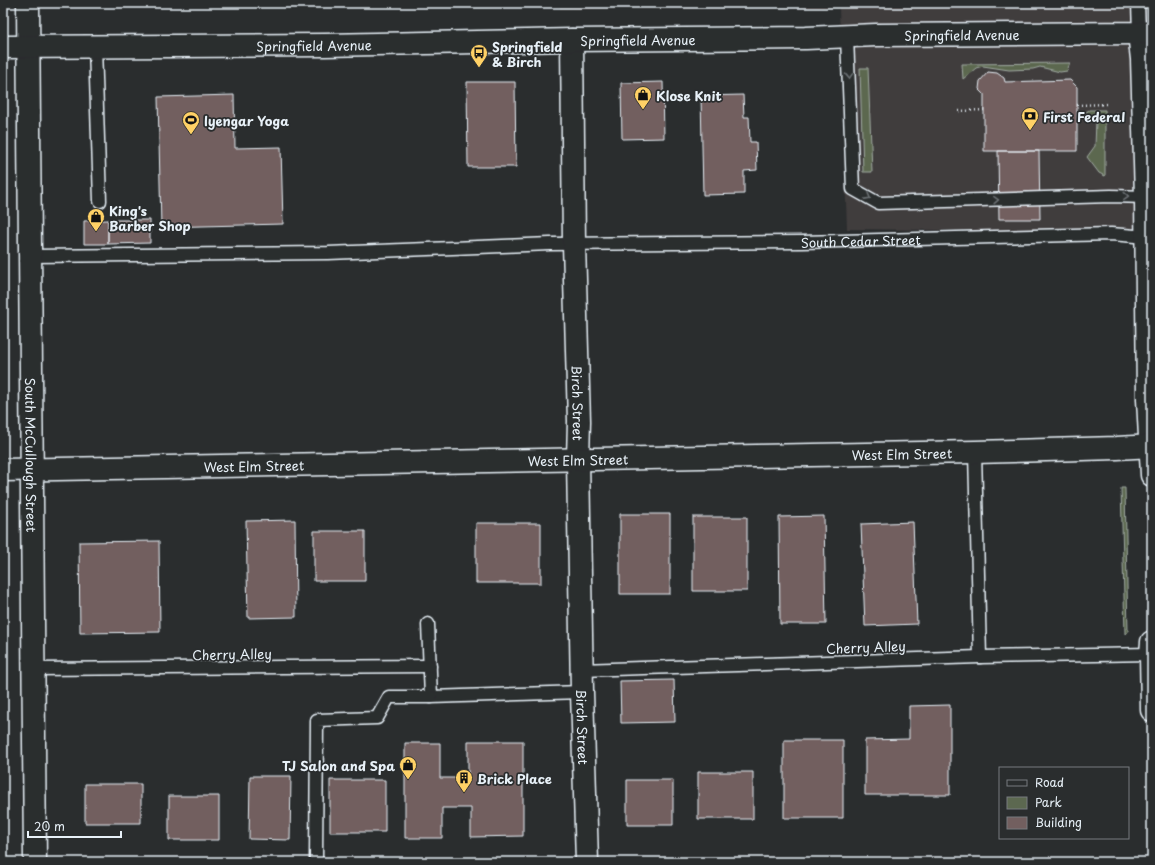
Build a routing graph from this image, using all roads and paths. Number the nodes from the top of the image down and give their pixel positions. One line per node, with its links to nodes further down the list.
1 (28, 3): 7 (street, South McCullough Street)
2 (1138, 3): 3 (lane)
3 (1146, 32): 4 (street, Springfield Avenue); 13 (street)
4 (847, 37): 5 (street, Springfield Avenue); 13 (lane, one-way to 13)
5 (572, 40): 8 (street, Springfield Avenue); 15 (street, Birch Street)
6 (3, 47): 7 (street, Springfield Avenue)
7 (28, 47): 8 (street, Springfield Avenue); 17 (street, South McCullough Street)
8 (95, 47): 14 (lane)
9 (1109, 104): 10 (path)
10 (1077, 105)
11 (984, 110): 12 (path)
12 (959, 111)
13 (1146, 197): 16 (street)
14 (100, 201)
15 (574, 244): 16 (lane, South Cedar Street); 17 (lane, South Cedar Street); 22 (street, Birch Street)
16 (1149, 247): 18 (street)
17 (30, 256): 23 (street, South McCullough Street)
18 (1149, 325): 19 (street)
19 (1150, 346): 20 (street)
20 (1151, 446): 21 (street, West Elm Street); 25 (street)
21 (975, 452): 22 (street, West Elm Street); 28 (lane)
22 (578, 459): 23 (street, West Elm Street); 31 (street, Birch Street)
23 (32, 469): 24 (street, West Elm Street); 30 (street, South McCullough Street)
24 (3, 470)
25 (1152, 474)
26 (428, 624): 29 (lane)
27 (1151, 648): 28 (lane, Cherry Alley); 34 (street)
28 (980, 657): 31 (lane, Cherry Alley)
29 (430, 666): 30 (lane, Cherry Alley); 33 (lane)
30 (34, 669): 35 (street, South McCullough Street)
31 (581, 670): 32 (street, Birch Street)
32 (582, 692): 33 (lane); 37 (street, Birch Street)
33 (431, 696): 36 (lane)
34 (1152, 710)
35 (35, 862)
36 (316, 862)
37 (587, 862)

